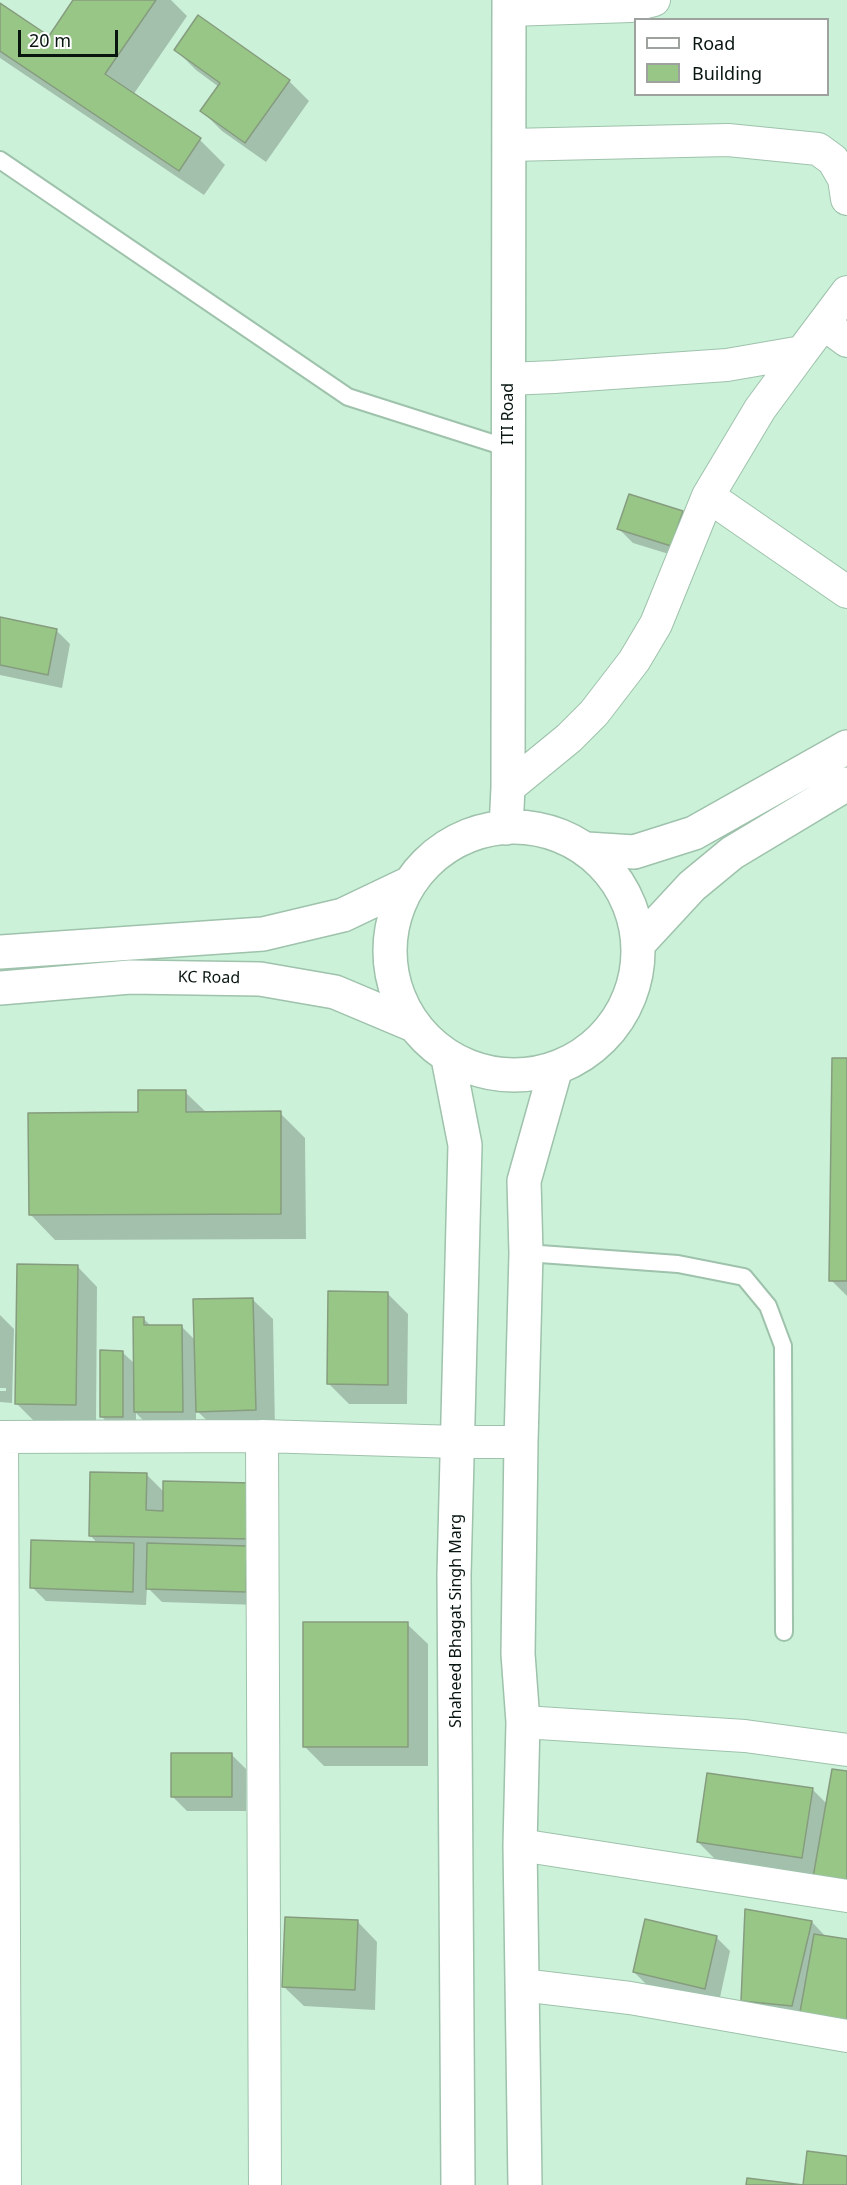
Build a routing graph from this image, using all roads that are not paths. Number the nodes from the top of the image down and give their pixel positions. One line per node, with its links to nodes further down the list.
1 (654, 0): 2 (street)
2 (509, 5): 3 (street, ITI Road)
3 (508, 146): 5 (street); 9 (street, ITI Road)
4 (0, 160): 10 (lane)
5 (847, 199)
6 (847, 292): 7 (street)
7 (836, 332): 8 (street)
8 (802, 352): 9 (street); 11 (street)
9 (508, 379): 10 (street, ITI Road)
10 (507, 448): 15 (street, ITI Road)
11 (708, 496): 12 (street); 15 (street)
12 (847, 592)
13 (847, 747): 17 (street)
14 (847, 784): 19 (street)
15 (508, 788): 16 (street, ITI Road)
16 (506, 828): 17 (street); 18 (street)
17 (587, 849): 19 (street)
18 (408, 884): 20 (street); 22 (street)
19 (641, 940): 24 (street)
20 (0, 952)
21 (0, 988): 22 (street, KC Road)
22 (411, 1024): 23 (street)
23 (448, 1058): 24 (street); 28 (street, Shaheed Bhagat Singh Marg)
24 (555, 1071): 25 (street)
25 (526, 1253): 29 (street); 30 (lane)
26 (262, 1436): 27 (street); 28 (street); 38 (street)
27 (1, 1437): 37 (street)
28 (457, 1442): 29 (street); 39 (street, Shaheed Bhagat Singh Marg)
29 (520, 1442): 31 (street)
30 (784, 1632)
31 (523, 1722): 32 (street); 33 (street)
32 (847, 1750)
33 (520, 1845): 34 (street); 35 (street)
34 (847, 1896)
35 (522, 1984): 36 (street); 40 (street)
36 (847, 2036)
37 (5, 2185)
38 (265, 2185)
39 (458, 2185)
40 (525, 2185)

